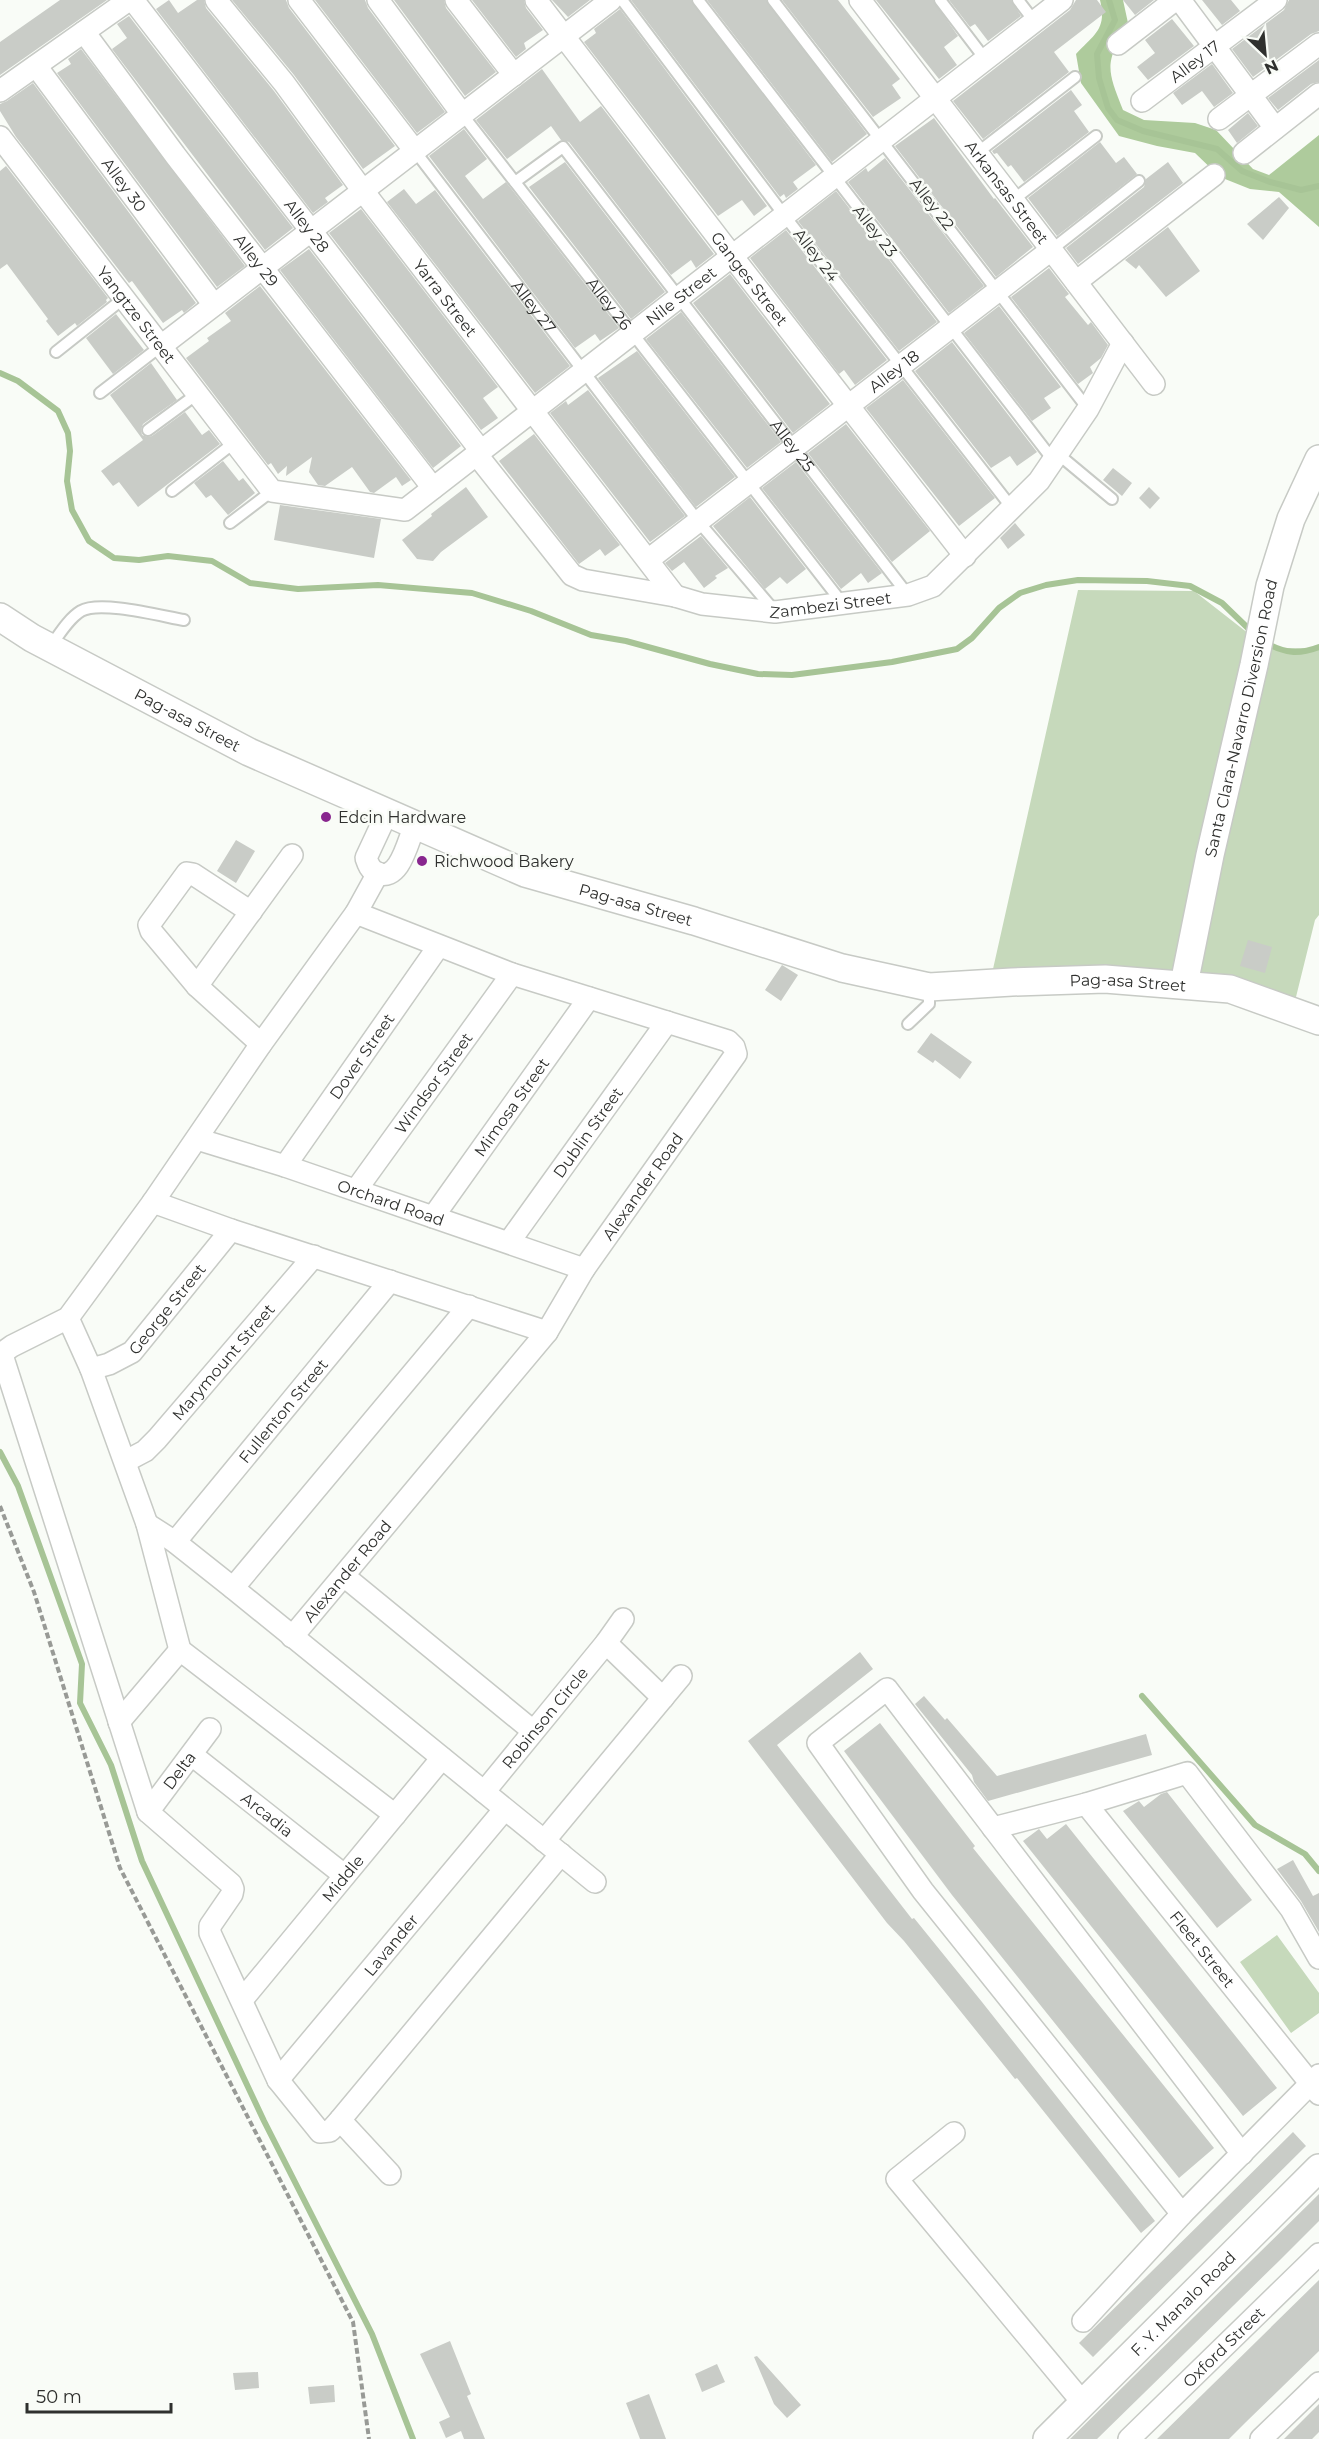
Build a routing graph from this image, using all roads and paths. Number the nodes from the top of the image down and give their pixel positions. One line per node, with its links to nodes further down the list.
1 (131, 0): 19 (street); 49 (street, Alley 28)
2 (216, 0): 46 (street, Yarra Street)
3 (298, 0): 39 (street, Alley 27)
4 (378, 0): 33 (street, Alley 26)
5 (456, 0): 26 (street)
6 (536, 0): 20 (street, Ganges Street)
7 (611, 0): 20 (street)
8 (622, 0): 48 (lane, Alley 24)
9 (698, 0): 43 (lane, Alley 23)
10 (773, 0): 38 (lane, Alley 22)
11 (860, 0): 31 (street, Arkansas Street)
12 (940, 0): 24 (lane)
13 (1018, 0): 18 (lane)
14 (1062, 0): 18 (street, Nile Street)
15 (1175, 0): 22 (street)
16 (1180, 0): 23 (street)
17 (1276, 0): 23 (street, Alley 17)
18 (1034, 21): 24 (street, Nile Street)
19 (84, 32): 25 (street); 52 (street, Alley 29)
20 (563, 36): 26 (street); 51 (street, Ganges Street)
21 (1319, 44): 30 (street)
22 (1118, 45)
23 (1215, 46): 30 (street); 32 (street, Alley 17)
24 (985, 59): 31 (street, Nile Street)
25 (36, 66): 28 (street); 57 (street, Alley 30)
26 (514, 75): 33 (street)
27 (1075, 77): 40 (lane)
28 (0, 91)
29 (1319, 94): 35 (street)
30 (1251, 95): 34 (street); 35 (street)
31 (935, 98): 38 (street, Nile Street); 40 (street, Arkansas Street)
32 (1142, 101)
33 (462, 114): 39 (street); 45 (lane, Alley 26)
34 (1219, 119)
35 (1275, 128): 41 (street)
36 (1096, 136): 47 (lane)
37 (0, 137): 56 (street, Yangtze Street)
38 (882, 139): 43 (street, Nile Street); 54 (lane, Alley 22)
39 (415, 151): 46 (street); 64 (lane, Alley 27)
40 (977, 153): 47 (street, Arkansas Street)
41 (1244, 153)
42 (1214, 175): 53 (street)
43 (833, 177): 48 (street, Nile Street); 58 (lane, Alley 23)
44 (1139, 181): 50 (lane, Alley 18)
45 (515, 182): 55 (lane, Alley 25); 59 (lane, Alley 26)
46 (363, 191): 49 (street); 70 (street, Yarra Street)
47 (1013, 200): 50 (street, Arkansas Street)
48 (784, 215): 51 (street, Nile Street); 63 (lane, Alley 24)
49 (311, 231): 52 (street); 74 (street, Alley 28)
50 (1052, 250): 53 (street, Arkansas Street); 54 (street, Alley 18)
51 (732, 256): 55 (street, Nile Street); 68 (street, Ganges Street)
52 (262, 268): 57 (street); 78 (street, Alley 29)
53 (1076, 282): 60 (street, Arkansas Street)
54 (999, 290): 58 (street, Alley 18); 69 (lane, Alley 22)
55 (679, 297): 59 (street, Nile Street); 73 (lane, Alley 25)
56 (124, 298): 61 (street, Yangtze Street); 62 (lane)
57 (214, 305): 61 (street)
58 (950, 327): 63 (street, Alley 18); 75 (lane, Alley 23)
59 (633, 333): 64 (street, Nile Street); 77 (lane, Alley 26)
60 (1123, 343): 65 (street, Arkansas Street); 69 (street, Zambezi Street)
61 (161, 346): 66 (lane); 67 (street, Yangtze Street)
62 (56, 351)
63 (902, 364): 68 (street, Alley 18); 82 (lane, Alley 24)
64 (584, 371): 70 (street, Nile Street); 83 (lane, Alley 27)
65 (1154, 384)
66 (100, 393)
67 (197, 394): 71 (lane); 72 (street, Yangtze Street)
68 (848, 406): 73 (street, Alley 18); 85 (street, Ganges Street)
69 (1088, 409): 75 (street, Zambezi Street)
70 (533, 411): 74 (street, Nile Street); 86 (street, Yarra Street)
71 (148, 430)
72 (235, 442): 79 (lane); 80 (street, Yangtze Street)
73 (795, 447): 77 (street, Alley 18); 87 (lane, Alley 25)
74 (479, 453): 78 (street, Nile Street); 88 (street, Zambezi Street)
75 (1055, 457): 81 (lane, Alley 23); 82 (street, Zambezi Street)
76 (1319, 459): 102 (street, Santa Clara-Navarro Diversion Road)
77 (748, 482): 83 (street, Alley 18); 89 (lane, Alley 26)
78 (433, 488): 80 (street, Nile Street)
79 (172, 491)
80 (272, 491): 84 (lane)
81 (1112, 499)
82 (1012, 508): 85 (street, Zambezi Street)
83 (698, 521): 86 (street, Alley 18); 90 (lane, Alley 27)
84 (230, 523)
85 (965, 556): 87 (street, Zambezi Street)
86 (648, 560): 88 (street, Yarra Street)
87 (908, 595): 89 (street, Zambezi Street)
88 (675, 596): 90 (street, Zambezi Street)
89 (843, 603): 90 (street, Zambezi Street)
90 (775, 612)
91 (0, 617): 93 (street, Pag-asa Street)
92 (184, 620): 93 (lane)
93 (50, 647): 94 (street, Pag-asa Street)
94 (387, 813): 95 (street, Pag-asa Street); 97 (street)
95 (415, 825): 97 (street); 104 (street, Pag-asa Street)
96 (292, 855): 98 (street)
97 (378, 873): 99 (street)
98 (251, 912): 103 (street); 103 (street)
99 (356, 913): 100 (street, Alexander Road); 109 (street)
100 (438, 947): 101 (street, Alexander Road); 111 (street, Dover Street)
101 (512, 974): 105 (street, Alexander Road); 112 (street, Windsor Street)
102 (1184, 984): 104 (street, Pag-asa Street); 107 (street, Pag-asa Street)
103 (197, 986): 109 (street)
104 (929, 987): 108 (lane)
105 (589, 998): 106 (street, Alexander Road); 114 (street, Mimosa Street)
106 (667, 1022): 116 (street, Dublin Street); 118 (street, Alexander Road)
107 (1319, 1022)
108 (908, 1024)
109 (261, 1044): 110 (street)
110 (197, 1139): 111 (street, Orchard Road); 113 (street)
111 (285, 1166): 112 (street, Orchard Road)
112 (356, 1190): 114 (street, Orchard Road)
113 (153, 1202): 115 (street); 121 (street)
114 (433, 1217): 116 (street, Orchard Road)
115 (231, 1230): 117 (street); 123 (street, George Street)
116 (509, 1242): 118 (street, Orchard Road)
117 (314, 1256): 119 (street); 124 (street, Marymount Street)
118 (584, 1269): 122 (street, Alexander Road)
119 (390, 1281): 120 (street); 127 (street, Fullenton Street)
120 (469, 1306): 122 (street); 129 (street)
121 (68, 1318): 123 (street); 136 (street)
122 (547, 1332): 128 (street, Alexander Road)
123 (91, 1369): 124 (street)
124 (126, 1461): 126 (street)
125 (0, 1506): 164 (path)
126 (147, 1524): 127 (street); 133 (street)
127 (175, 1542): 129 (street)
128 (344, 1576): 131 (street, Alexander Road); 138 (street)
129 (233, 1588): 131 (street)
130 (623, 1619): 132 (street, Robinson Circle)
131 (292, 1637): 140 (street)
132 (606, 1643): 135 (street); 138 (street, Robinson Circle)
133 (180, 1650): 136 (street); 145 (street)
134 (681, 1676): 135 (street)
135 (663, 1698): 147 (street)
136 (119, 1722): 144 (street)
137 (210, 1729): 139 (street, Delta)
138 (533, 1731): 141 (street, Robinson Circle)
139 (192, 1755): 144 (street, Delta); 148 (street, Arcadia)
140 (442, 1758): 141 (street); 145 (street, Middle)
141 (484, 1792): 143 (street)
142 (1086, 1804): 146 (street); 150 (street); 153 (street, Fleet Street)
143 (504, 1810): 147 (street); 152 (street, Lavander)
144 (148, 1812): 151 (street)
145 (395, 1815): 148 (street, Middle)
146 (993, 1828): 156 (street); 159 (street)
147 (553, 1848): 149 (street); 154 (street)
148 (344, 1875): 151 (street, Middle)
149 (595, 1882)
150 (1319, 1958)
151 (242, 2001): 152 (street)
152 (278, 2080): 154 (street)
153 (1316, 2084): 156 (street)
154 (340, 2120): 158 (street)
155 (954, 2133): 163 (street)
156 (1242, 2154): 159 (street)
157 (1319, 2168): 163 (street, F. Y. Manalo Road)
158 (390, 2174)
159 (1182, 2214): 161 (street)
160 (1319, 2254): 166 (street, Oxford Street)
161 (1083, 2321)
162 (1319, 2383): 167 (street)
163 (1083, 2403): 165 (street, F. Y. Manalo Road)
164 (369, 2439)
165 (1047, 2439)
166 (1129, 2439)
167 (1261, 2439)

